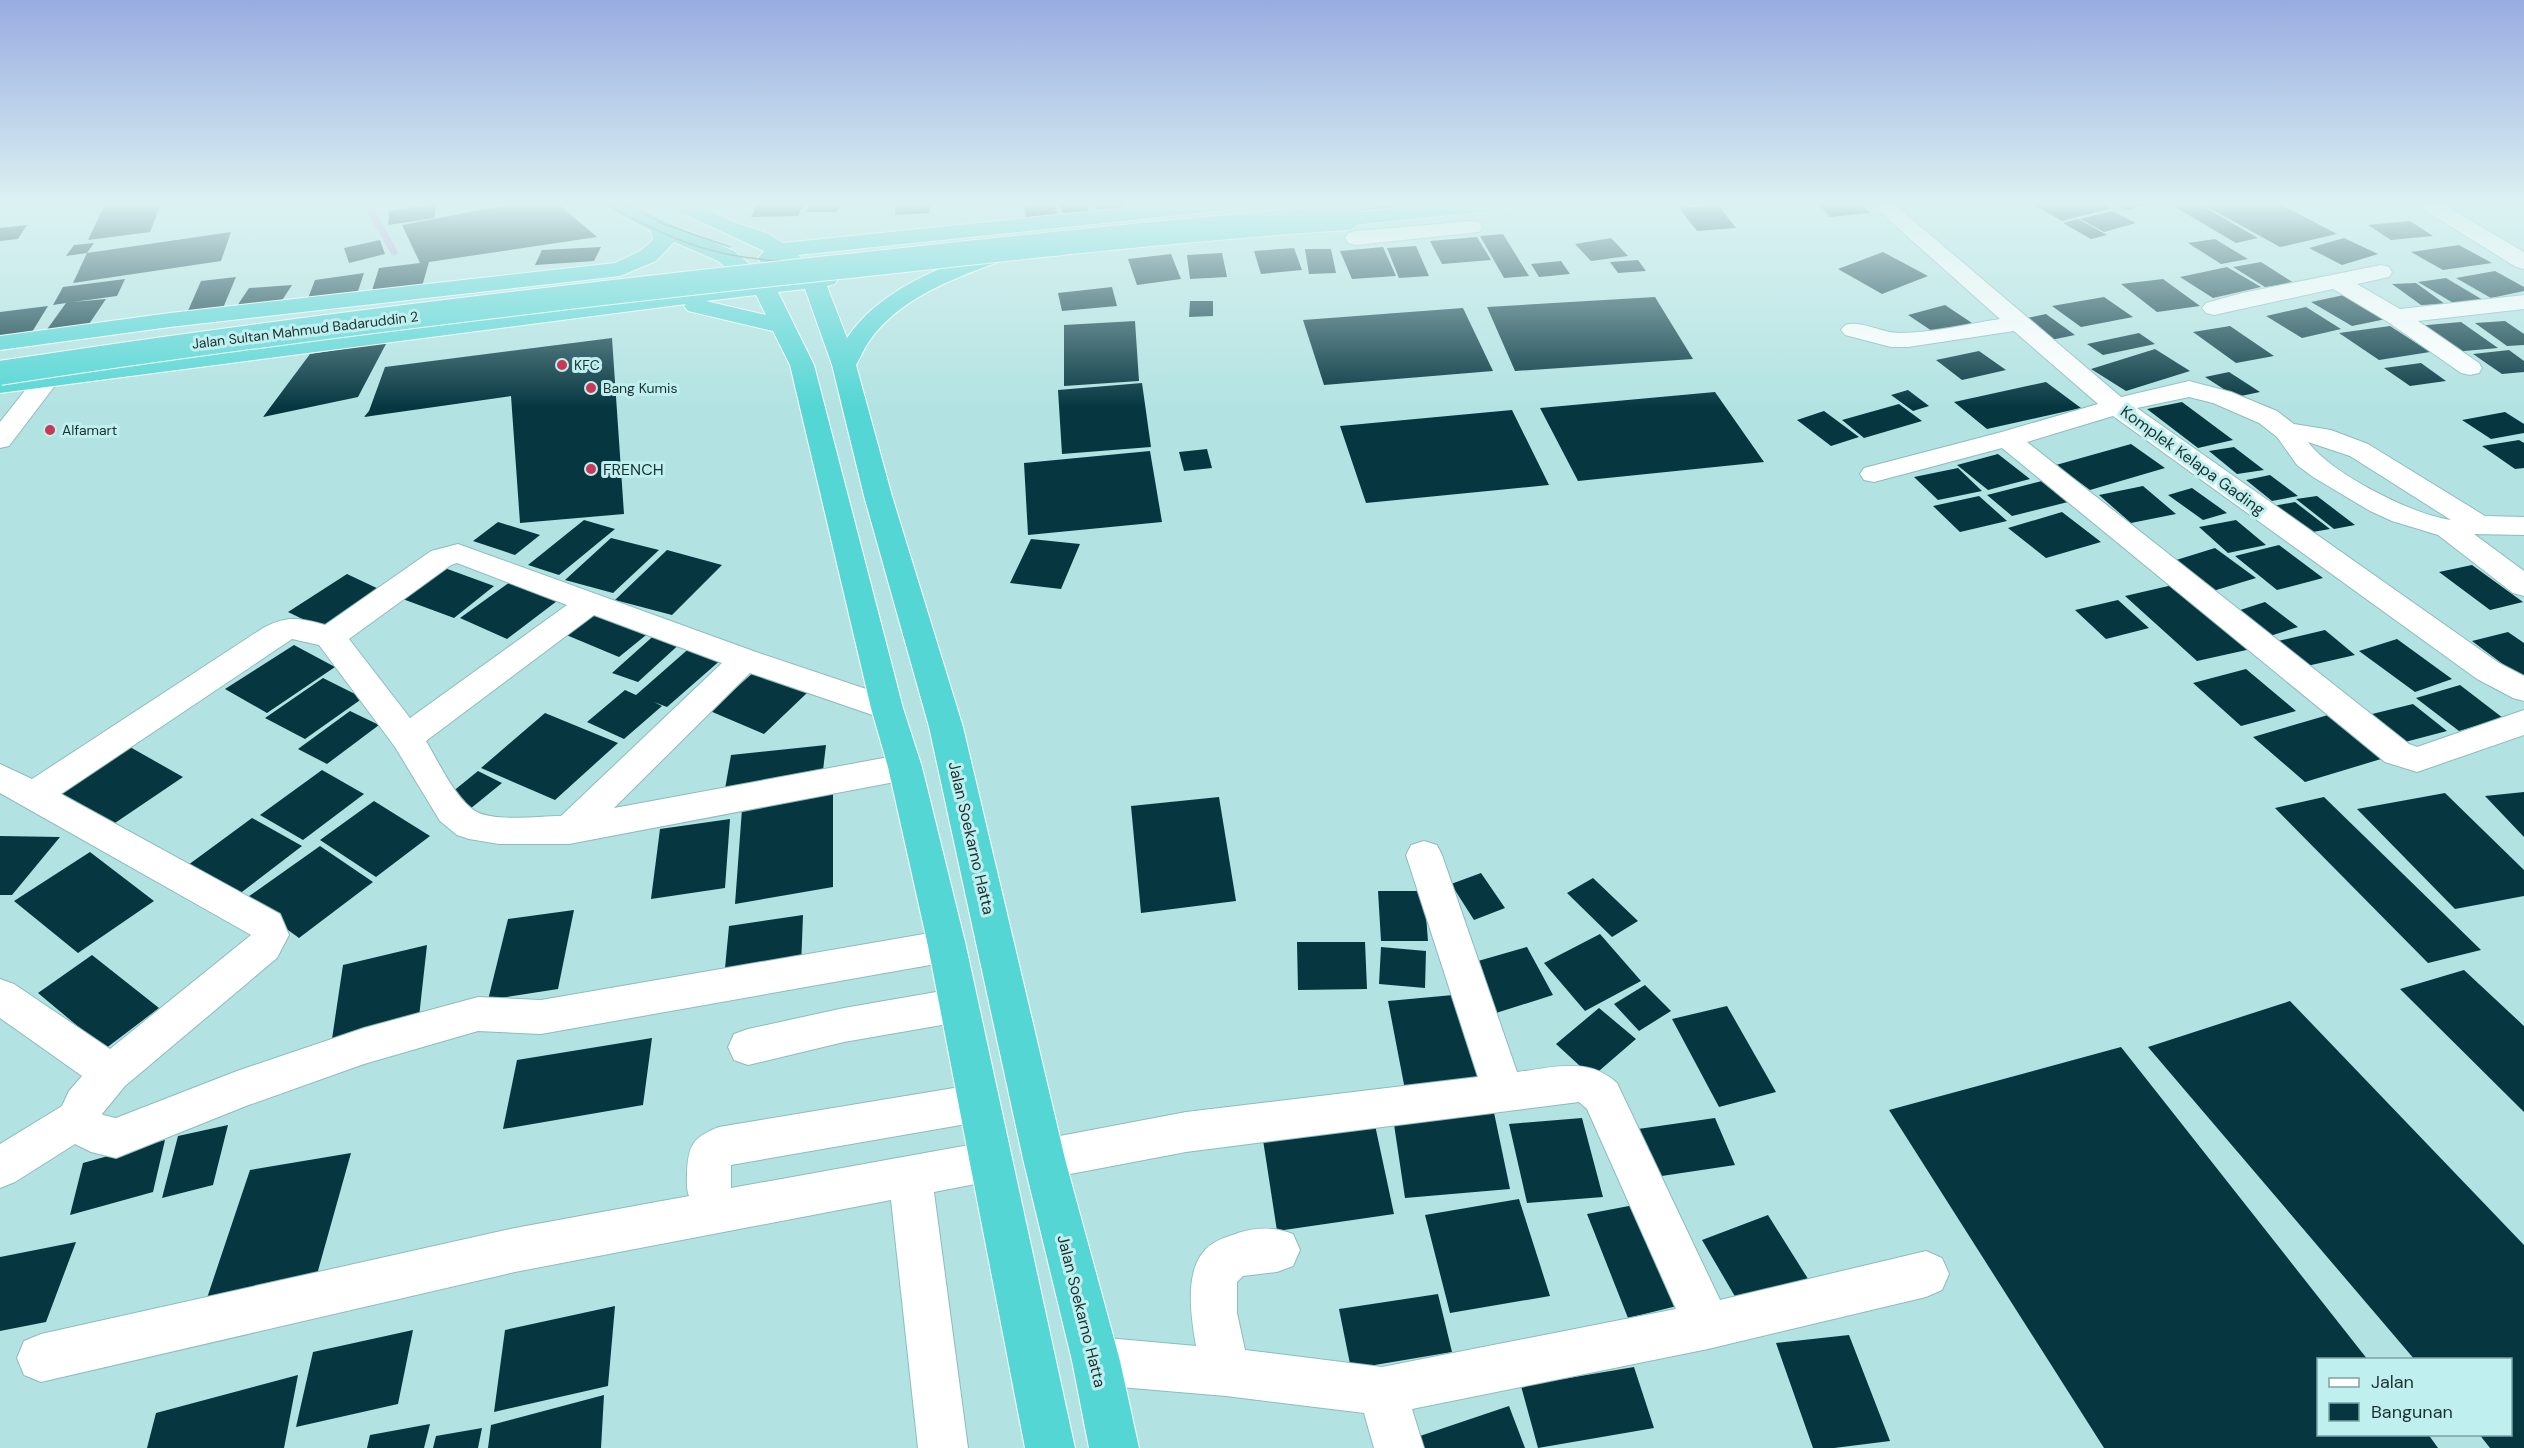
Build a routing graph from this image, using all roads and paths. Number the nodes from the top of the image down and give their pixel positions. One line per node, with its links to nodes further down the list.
1 (601, 272): 12 (highway)
2 (688, 272): 25 (highway, Jalan Sultan Mahmud Badaruddin 2)
3 (744, 272): 15 (highway)
4 (761, 272): 15 (highway)
5 (793, 272): 28 (highway, Jalan Sultan Mahmud Badaruddin 2, bridge)
6 (798, 272): 14 (highway)
7 (883, 272): 8 (highway); 14 (highway)
8 (886, 272)
9 (955, 272): 26 (highway)
10 (1959, 272): 21 (street, Komplek Kelapa Gading)
11 (2381, 272): 13 (street)
12 (584, 274): 19 (highway); 24 (highway)
13 (2336, 280): 18 (street); 20 (street)
14 (814, 281): 15 (highway); 26 (highway, Jalan Soekarno Hatta)
15 (764, 288): 16 (highway); 22 (highway)
16 (657, 302): 19 (highway); 22 (highway)
17 (2524, 303): 20 (street)
18 (2214, 308)
19 (585, 310): 29 (highway)
20 (2396, 317): 27 (street)
21 (2019, 323): 23 (street); 31 (street, Komplek Kelapa Gading)
22 (781, 326): 44 (highway)
23 (1853, 330)
24 (0, 343)
25 (0, 355)
26 (844, 365): 60 (highway, Jalan Soekarno Hatta)
27 (2470, 368)
28 (0, 373)
29 (47, 379): 30 (highway); 34 (street)
30 (0, 386)
31 (2115, 405): 32 (street); 33 (street); 43 (street, Komplek Kelapa Gading)
32 (2286, 431): 36 (street); 38 (street)
33 (2007, 439): 35 (street); 45 (street)
34 (0, 440)
35 (1874, 474)
36 (2479, 525): 37 (street); 38 (street)
37 (2524, 526)
38 (2448, 529): 39 (street)
39 (2524, 586)
40 (590, 603): 41 (street); 42 (street); 46 (street)
41 (330, 637): 46 (street); 49 (street)
42 (746, 660): 44 (street); 50 (street)
43 (2524, 690)
44 (887, 708): 47 (highway)
45 (2524, 722)
46 (406, 738): 50 (street)
47 (905, 767): 50 (street); 52 (highway)
48 (0, 777): 49 (street)
49 (34, 795): 56 (street)
50 (569, 830)
51 (1424, 855): 57 (street)
52 (947, 946): 54 (highway); 59 (street)
53 (0, 996): 56 (street)
54 (959, 1005): 55 (street); 58 (highway)
55 (748, 1047)
56 (111, 1073): 59 (street)
57 (1504, 1094): 60 (street); 67 (street)
58 (978, 1103): 61 (highway); 64 (street)
59 (78, 1119): 62 (street)
60 (1044, 1159): 69 (highway, Jalan Soekarno Hatta)
61 (991, 1161): 63 (street); 73 (highway)
62 (0, 1168)
63 (910, 1177): 68 (street); 72 (street)
64 (709, 1192)
65 (1277, 1250): 70 (street)
66 (1926, 1274): 67 (street)
67 (1708, 1326): 71 (street)
68 (41, 1358)
69 (1096, 1361): 70 (street); 74 (highway, Jalan Soekarno Hatta)
70 (1226, 1372): 71 (street)
71 (1382, 1391): 75 (street)
72 (943, 1448)
73 (1050, 1448)
74 (1114, 1448)
75 (1399, 1448)

